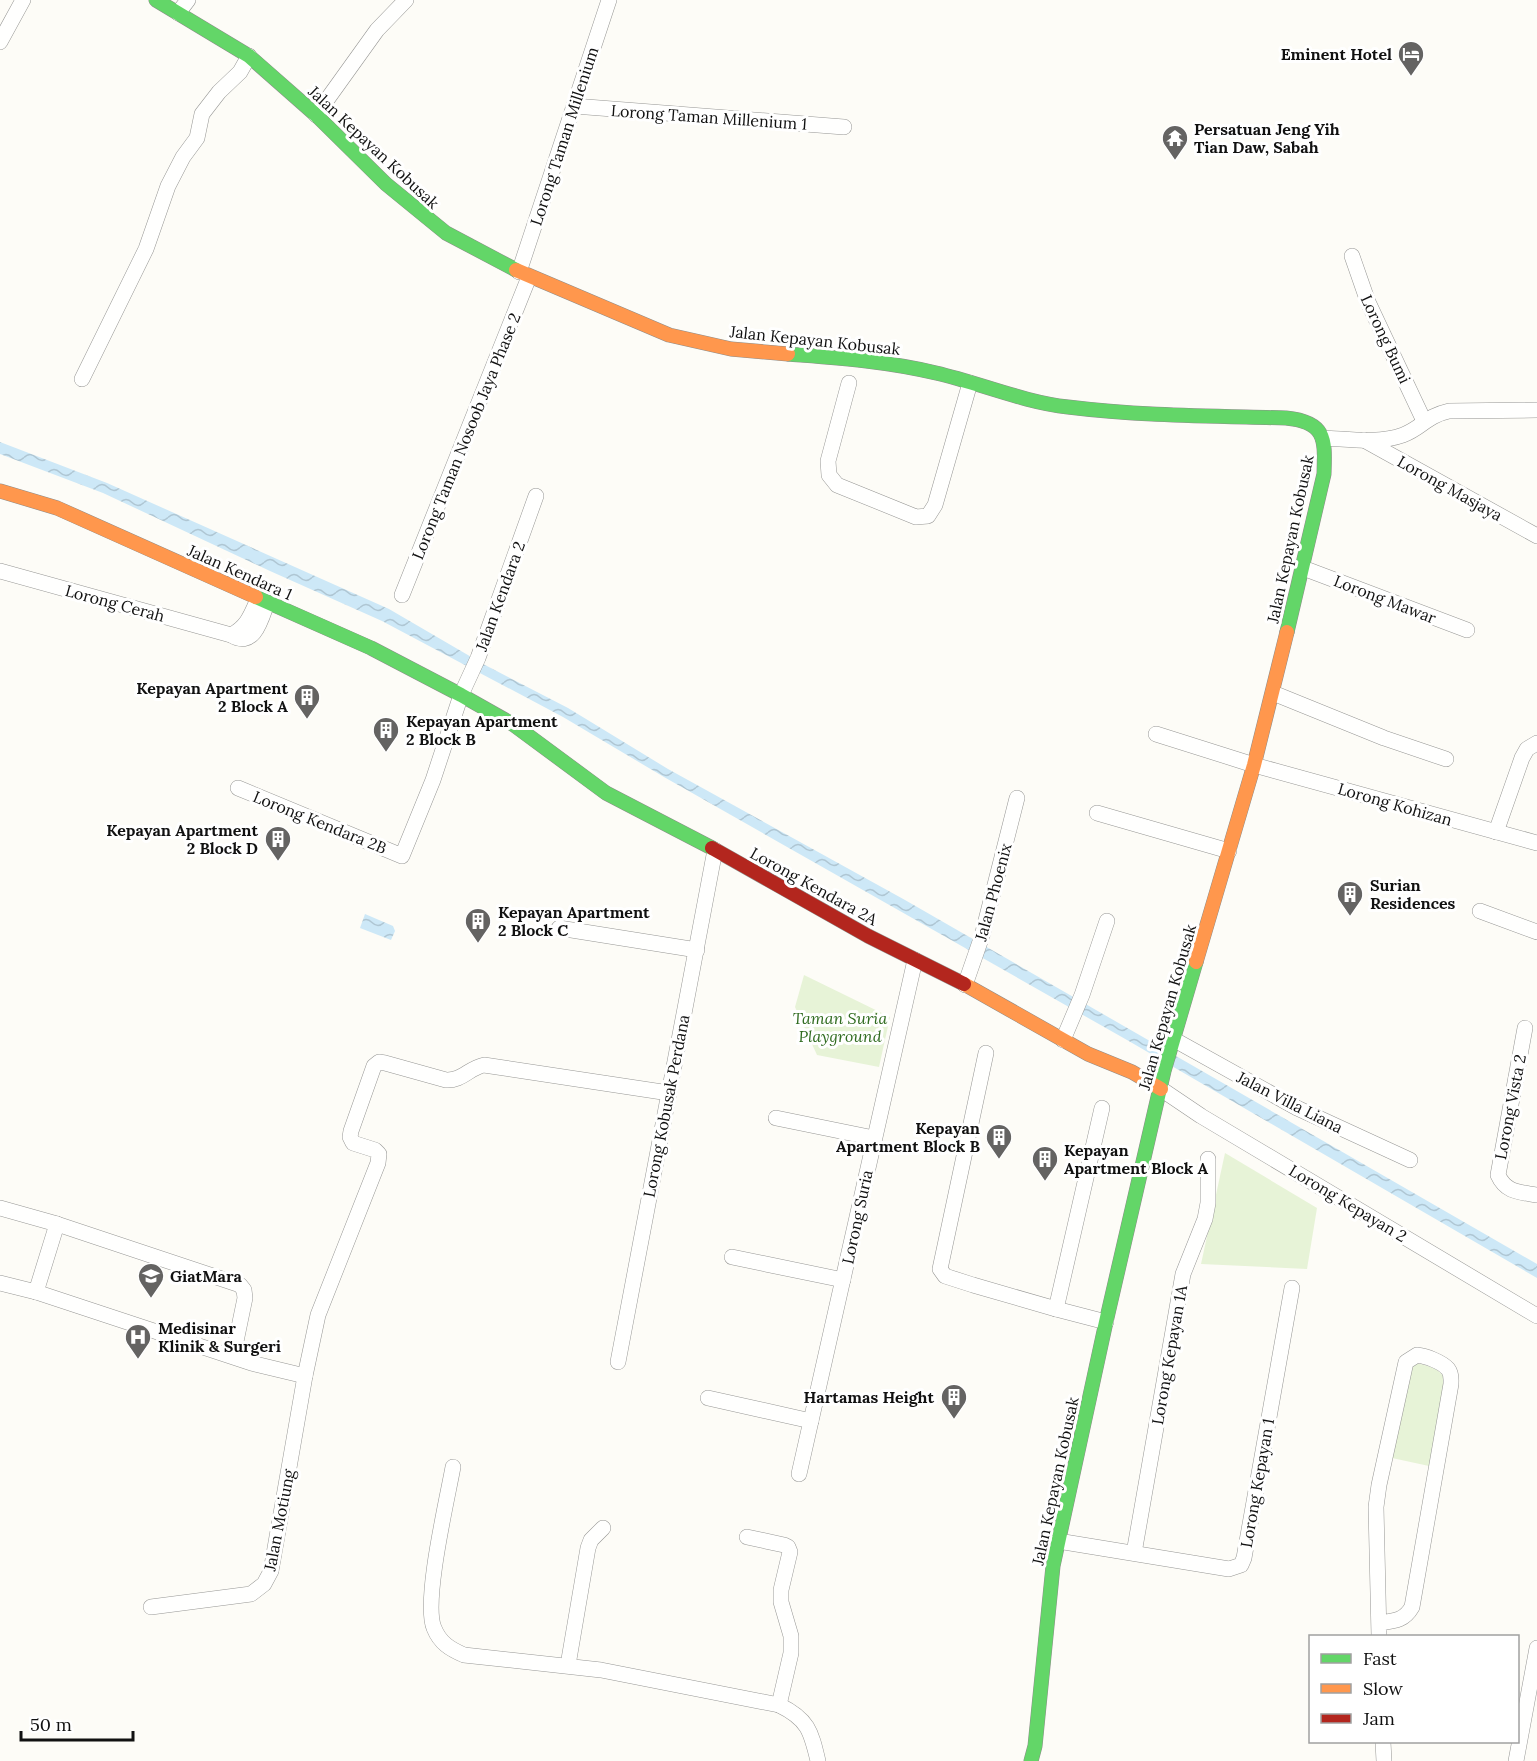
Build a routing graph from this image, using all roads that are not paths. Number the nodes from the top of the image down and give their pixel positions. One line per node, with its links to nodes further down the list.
1 (23, 0): 6 (street)
2 (156, 0): 5 (street, Jalan Kepayan Kobusak)
3 (406, 0): 9 (street)
4 (609, 0): 8 (street, Lorong Taman Millenium)
5 (183, 6): 7 (street, Jalan Kepayan Kobusak)
6 (0, 42)
7 (249, 57): 9 (street, Jalan Kepayan Kobusak); 13 (street)
8 (574, 106): 10 (street, Lorong Taman Millenium 1); 12 (street, Lorong Taman Millenium)
9 (316, 116): 12 (street, Jalan Kepayan Kobusak)
10 (844, 127)
11 (1352, 256): 17 (street, Lorong Bumi)
12 (524, 275): 15 (street, Jalan Kepayan Kobusak); 25 (street, Lorong Taman Nosoob Jaya Phase 2)
13 (82, 379)
14 (849, 383): 15 (street)
15 (970, 383): 18 (street, Jalan Kepayan Kobusak)
16 (1537, 410): 17 (street, Lorong Masjaya)
17 (1424, 422): 19 (street, Lorong Masjaya)
18 (1323, 438): 19 (street, Lorong Masjaya); 23 (street, Jalan Kepayan Kobusak)
19 (1364, 440): 22 (street, Lorong Masjaya)
20 (0, 491): 26 (street, Jalan Kendara 1)
21 (536, 496): 29 (street, Jalan Kendara 2)
22 (1537, 536)
23 (1303, 568): 27 (street, Lorong Mawar); 28 (street, Jalan Kepayan Kobusak)
24 (0, 571): 26 (street, Lorong Cerah)
25 (402, 595)
26 (263, 601): 29 (street, Jalan Kendara 1)
27 (1467, 630)
28 (1273, 693): 32 (street); 33 (street, Jalan Kepayan Kobusak)
29 (461, 695): 39 (street, Lorong Kendara 2A); 41 (street, Jalan Kendara 2)
30 (1156, 734): 33 (street, Lorong Kohizan)
31 (1537, 743): 37 (street)
32 (1446, 759)
33 (1254, 765): 37 (street, Lorong Kohizan); 40 (street, Jalan Kepayan Kobusak)
34 (238, 788): 41 (street, Lorong Kendara 2B)
35 (1017, 798): 48 (street, Jalan Phoenix)
36 (1097, 813): 40 (street)
37 (1496, 832): 38 (street, Lorong Kohizan)
38 (1537, 843)
39 (714, 850): 46 (street, Lorong Kobusak Perdana); 47 (street, Lorong Kendara 2A)
40 (1229, 851): 51 (street, Jalan Kepayan Kobusak)
41 (402, 856)
42 (1480, 911): 45 (street)
43 (1107, 921): 50 (street)
44 (560, 928): 46 (street)
45 (1537, 932)
46 (697, 950): 54 (street, Lorong Kobusak Perdana)
47 (915, 960): 48 (street, Lorong Kendara 2A); 57 (street, Lorong Suria)
48 (965, 985): 50 (street, Lorong Kendara 2A)
49 (1525, 1028): 60 (street, Lorong Vista 2)
50 (1063, 1040): 53 (street, Lorong Kendara 2A)
51 (1172, 1043): 53 (street, Jalan Kepayan Kobusak); 59 (street, Jalan Villa Liana)
52 (986, 1053): 68 (street)
53 (1161, 1089): 69 (street, Lorong Kepayan 2); 70 (street, Jalan Kepayan Kobusak)
54 (669, 1093): 72 (street, Lorong Kobusak Perdana); 73 (street, Jalan Motiung)
55 (1102, 1108): 68 (street)
56 (776, 1118): 57 (street)
57 (874, 1138): 64 (street, Lorong Suria)
58 (1208, 1159): 81 (street, Lorong Kepayan 1A)
59 (1410, 1160)
60 (1537, 1195)
61 (0, 1208): 62 (street)
62 (57, 1224): 67 (street); 71 (street)
63 (732, 1257): 64 (street)
64 (843, 1280): 75 (street, Lorong Suria)
65 (0, 1283): 67 (street)
66 (1292, 1288): 81 (street, Lorong Kepayan 1)
67 (36, 1292): 71 (street)
68 (1056, 1310): 70 (street)
69 (1537, 1316)
70 (1106, 1322): 80 (street, Jalan Kepayan Kobusak)
71 (233, 1356): 73 (street)
72 (618, 1362)
73 (305, 1376): 82 (street, Jalan Motiung)
74 (708, 1398): 75 (street)
75 (811, 1420): 77 (street, Lorong Suria)
76 (453, 1467): 85 (street)
77 (799, 1474)
78 (603, 1528): 85 (street)
79 (747, 1538): 86 (street)
80 (1058, 1541): 81 (street, Lorong Kepayan 1); 89 (street, Jalan Kepayan Kobusak)
81 (1134, 1553)
82 (151, 1606)
83 (1379, 1630): 83 (street)
84 (1537, 1648): 91 (street)
85 (568, 1665): 86 (street)
86 (779, 1705): 88 (street)
87 (1383, 1743): 90 (street)
88 (818, 1761)
89 (1031, 1761)
90 (1384, 1761)
91 (1516, 1761)

